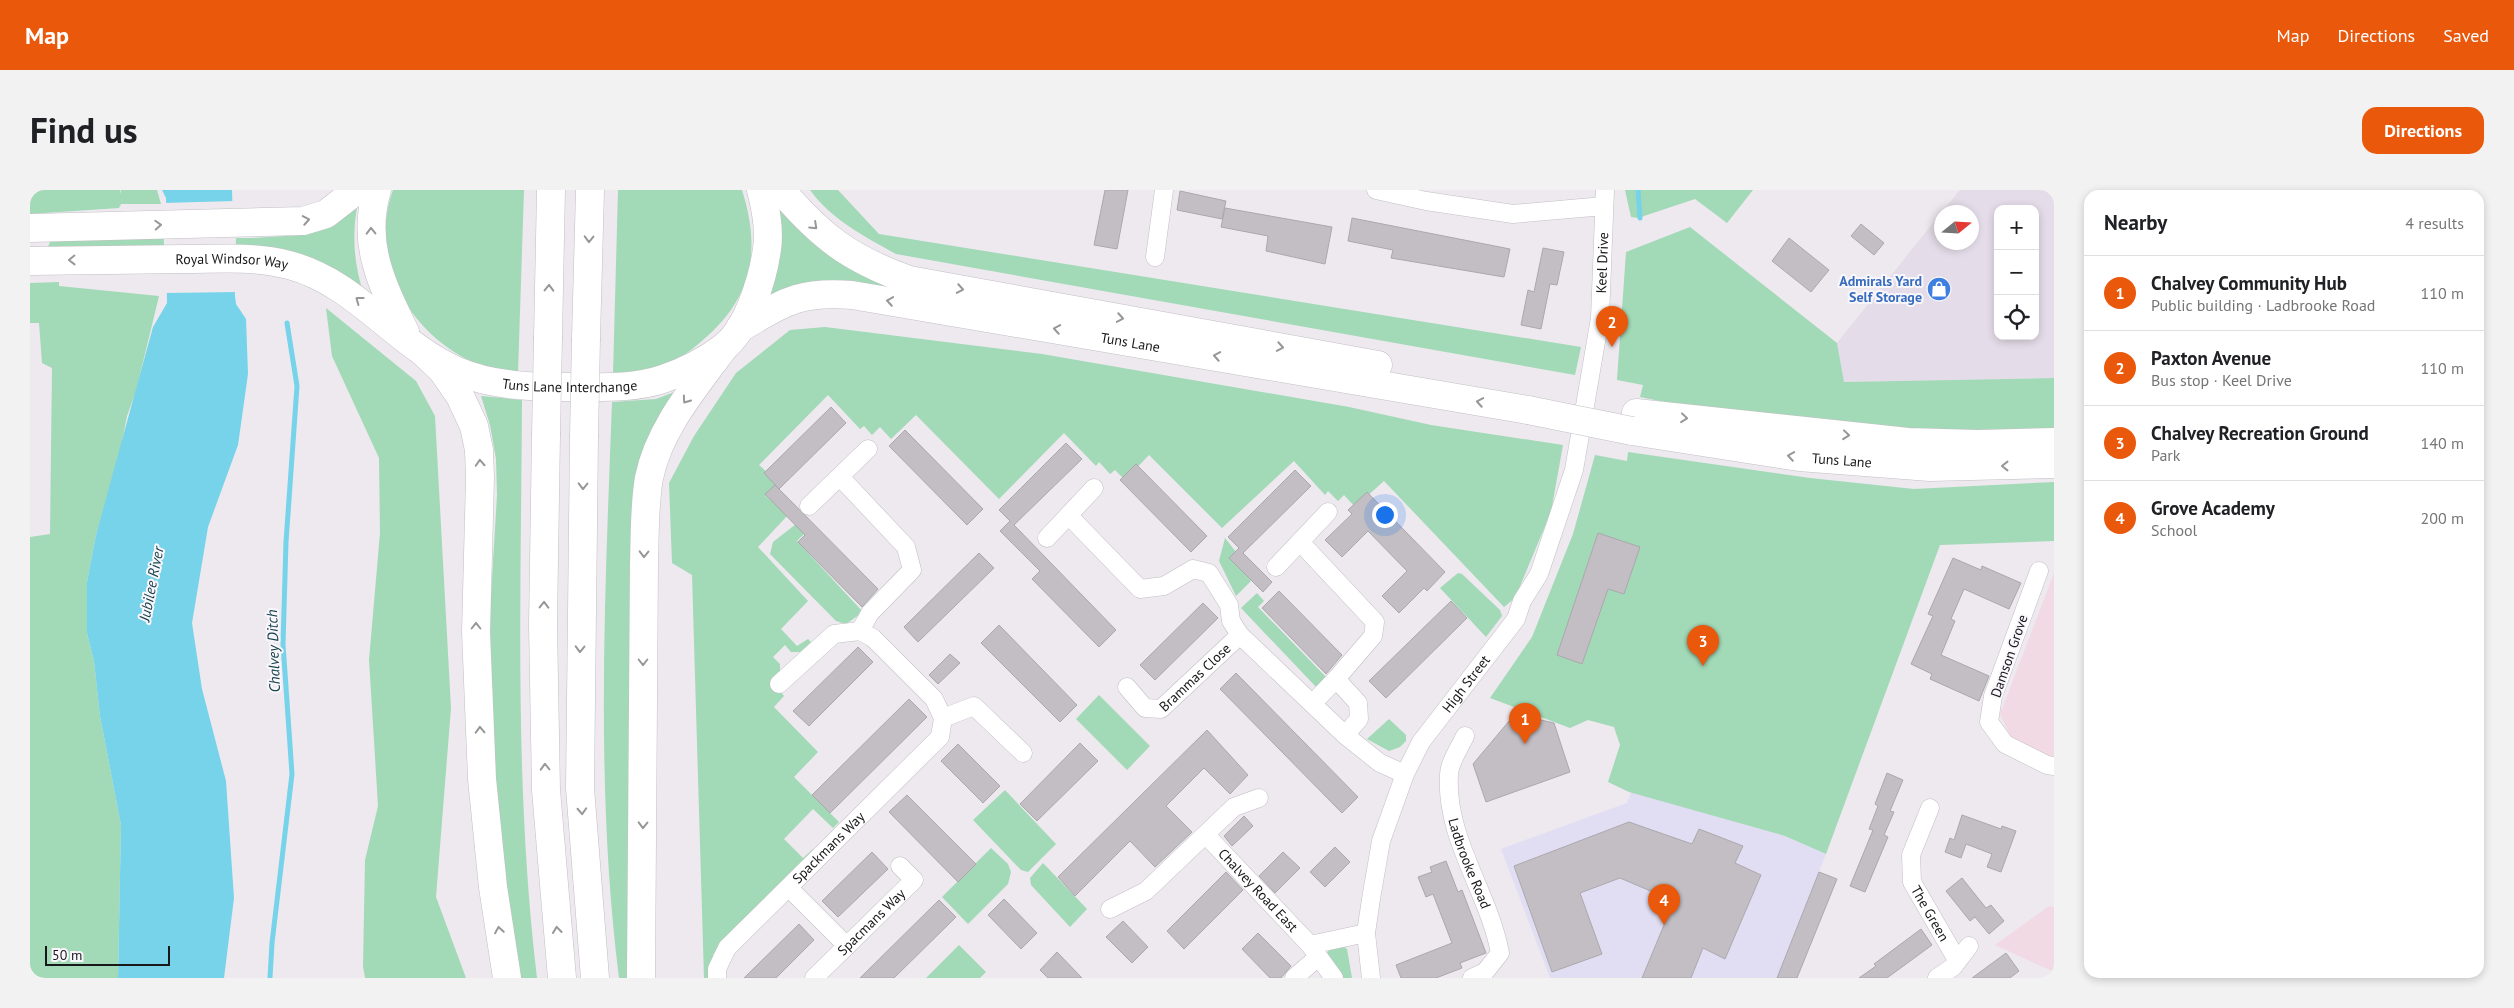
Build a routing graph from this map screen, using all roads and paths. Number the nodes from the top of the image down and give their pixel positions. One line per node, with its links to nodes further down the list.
1 (357, 190): 10 (main road, one-way to 1)
2 (377, 190): 14 (main road, one-way to 2)
3 (551, 190): 54 (main road, one-way to 3, bridge)
4 (590, 190): 55 (main road, one-way to 55, bridge)
5 (761, 190): 13 (main road)
6 (781, 190): 16 (main road, Tuns Lane, one-way to 16)
7 (1164, 190): 11 (street)
8 (1376, 190): 9 (street)
9 (1604, 198): 15 (street, Keel Drive)
10 (30, 228)
11 (1154, 257)
12 (30, 261): 14 (main road, Royal Windsor Way, one-way to 12)
13 (732, 337): 14 (main road, Tuns Lane Interchange); 16 (main road, Tuns Lane, one-way to 13); 56 (main road, one-way to 56)
14 (416, 347): 53 (main road, one-way to 14)
15 (1589, 395): 41 (street, High Street)
16 (1531, 402): 17 (main road, bridge)
17 (1634, 422): 18 (main road, Tuns Lane, one-way to 18); 20 (main road, Tuns Lane, one-way to 17)
18 (2054, 442)
19 (868, 449): 21 (street)
20 (2054, 464)
21 (840, 478): 23 (street); 30 (street)
22 (1094, 488): 25 (street)
23 (810, 506)
24 (1328, 512): 27 (street)
25 (1069, 516): 26 (street); 31 (street)
26 (1047, 538)
27 (1301, 543): 28 (street); 32 (street)
28 (1276, 567)
29 (2039, 571): 40 (street, Damson Grove)
30 (860, 631): 33 (street); 36 (street)
31 (1240, 635): 34 (street, Brammas Close); 35 (street)
32 (1336, 679): 35 (street); 37 (street)
33 (779, 684)
34 (1127, 686)
35 (1313, 703): 37 (street)
36 (943, 718): 39 (street); 46 (street, Spackmans Way)
37 (1345, 735): 41 (street)
38 (1465, 736): 62 (street, Ladbrooke Road)
39 (1023, 753)
40 (2054, 766)
41 (1405, 774): 48 (street, High Street)
42 (1259, 798): 44 (street)
43 (1931, 808): 52 (street, The Green)
44 (1206, 836): 47 (street); 51 (street, Chalvey Road East)
45 (900, 866): 49 (street, Spacmans Way)
46 (789, 888): 49 (street); 57 (street, Spackmans Way)
47 (1110, 909)
48 (1366, 933): 51 (street); 61 (street, High Street)
49 (847, 946): 58 (street, Spacmans Way)
50 (1969, 946): 52 (street, The Green)
51 (1314, 951): 59 (street); 60 (street, Chalvey Road East)
52 (1957, 960): 63 (street, The Green)
53 (508, 978)
54 (562, 978)
55 (595, 978)
56 (641, 978)
57 (717, 978)
58 (814, 978)
59 (1294, 978)
60 (1334, 978)
61 (1371, 978)
62 (1472, 978)
63 (1937, 978)

